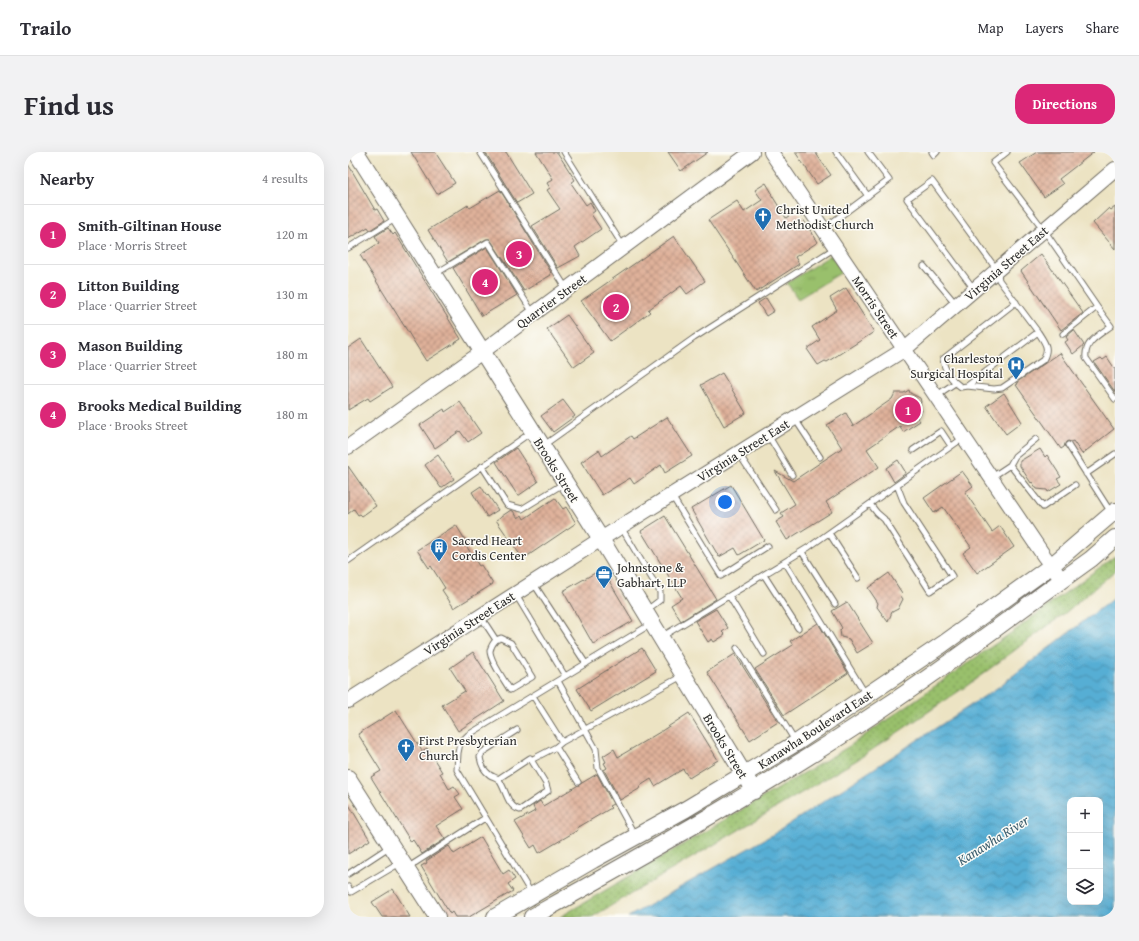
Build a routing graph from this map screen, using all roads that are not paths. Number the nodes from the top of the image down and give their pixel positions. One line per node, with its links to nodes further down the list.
1 (356, 152): 13 (main road, Brooks Street)
2 (480, 152): 22 (lane)
3 (564, 152): 16 (lane)
4 (752, 152): 16 (main road, Quarrier Street)
5 (771, 152): 14 (main road, Morris Street)
6 (836, 152): 12 (lane)
7 (868, 152): 12 (lane)
8 (932, 152): 9 (lane)
9 (937, 152)
10 (1007, 152): 15 (lane)
11 (1115, 170): 15 (main road, Virginia Street East)
12 (868, 196): 14 (lane)
13 (397, 217): 18 (lane); 21 (main road, Brooks Street)
14 (824, 229): 17 (main road, Morris Street)
15 (1044, 230): 20 (main road, Virginia Street East); 26 (lane)
16 (624, 247): 22 (main road, Quarrier Street)
17 (836, 247): 30 (main road, Morris Street); 44 (lane)
18 (348, 248)
19 (924, 266): 25 (lane)
20 (997, 270): 23 (main road, Virginia Street East); 23 (lane); 24 (lane)
21 (434, 275): 27 (lane); 31 (main road, Brooks Street)
22 (566, 289): 27 (main road, Quarrier Street)
23 (975, 290): 25 (main road, Virginia Street East)
24 (1016, 302): 28 (lane); 32 (lane)
25 (956, 305): 30 (main road, Virginia Street East)
26 (1097, 307): 29 (lane); 35 (lane)
27 (533, 314): 31 (main road, Quarrier Street)
28 (1038, 332): 33 (lane); 33 (lane)
29 (1063, 334)
30 (905, 349): 34 (main road, Morris Street); 36 (main road, Virginia Street East)
31 (482, 352): 37 (main road, Brooks Street); 43 (main road, Quarrier Street)
32 (954, 383): 33 (lane); 34 (lane)
33 (967, 386)
34 (936, 396): 39 (main road, Morris Street)
35 (1115, 399)
36 (795, 418): 38 (main road, Virginia Street East); 48 (lane)
37 (532, 432): 44 (main road, Brooks Street); 50 (lane)
38 (768, 435): 46 (main road, Virginia Street East); 52 (lane)
39 (964, 437): 42 (lane); 53 (main road, Morris Street)
40 (1036, 438): 49 (lane)
41 (1068, 445): 51 (lane)
42 (951, 446): 45 (lane); 55 (lane)
43 (348, 447)
44 (542, 447): 54 (main road, Brooks Street)
45 (913, 450)
46 (739, 453): 57 (main road, Virginia Street East); 59 (lane)
47 (1115, 454): 51 (lane)
48 (820, 456)
49 (1010, 465): 53 (lane); 56 (lane)
50 (482, 466): 54 (lane); 67 (lane)
51 (1086, 474): 60 (lane)
52 (792, 475)
53 (991, 477): 69 (main road, Morris Street)
54 (565, 483): 64 (main road, Brooks Street)
55 (897, 485): 58 (lane); 58 (lane)
56 (1075, 485)
57 (671, 495): 61 (main road, Virginia Street East); 65 (lane)
58 (870, 504): 62 (lane)
59 (776, 510)
60 (1114, 512): 69 (main road, Kanawha Boulevard East)
61 (620, 527): 64 (main road, Virginia Street East); 78 (lane)
62 (829, 533): 66 (lane); 71 (lane)
63 (1115, 538): 72 (main road, Kanawha Boulevard East)
64 (600, 539): 73 (main road, Virginia Street East); 78 (main road, Brooks Street)
65 (768, 546)
66 (802, 552): 68 (lane); 76 (lane)
67 (348, 561)
68 (785, 562): 70 (lane); 89 (lane)
69 (1051, 566): 72 (main road, Morris Street); 89 (main road, Kanawha Boulevard East)
70 (764, 575): 75 (lane); 79 (lane)
71 (858, 578)
72 (1062, 580): 101 (main road, Kanawha Boulevard East)
73 (533, 582): 74 (main road, Virginia Street East); 84 (lane)
74 (515, 594): 77 (main road, Virginia Street East); 86 (lane)
75 (729, 596): 80 (lane); 83 (lane)
76 (835, 604)
77 (481, 616): 81 (lane); 90 (main road, Virginia Street East)
78 (648, 618): 80 (main road, Brooks Street); 84 (lane)
79 (798, 628)
80 (660, 638): 85 (main road, Brooks Street)
81 (496, 640): 81 (lane)
82 (737, 648): 94 (lane)
83 (764, 654)
84 (586, 664): 86 (lane)
85 (683, 675): 91 (lane); 97 (main road, Brooks Street)
86 (565, 676): 87 (lane)
87 (558, 680): 88 (lane); 91 (lane)
88 (533, 696): 93 (lane); 102 (lane)
89 (866, 696): 94 (main road, Kanawha Boulevard East)
90 (348, 701)
91 (585, 729): 93 (lane); 103 (lane)
92 (517, 730): 99 (lane)
93 (562, 742): 95 (lane)
94 (796, 743): 97 (main road, Kanawha Boulevard East)
95 (556, 747): 96 (lane); 100 (lane)
96 (532, 760): 99 (lane); 99 (lane)
97 (744, 775): 101 (main road, Brooks Street); 103 (main road, Kanawha Boulevard East)
98 (348, 778): 104 (main road)
99 (498, 779)
100 (578, 782)
101 (754, 791): 111 (main road, Kanawha Boulevard East)
102 (486, 818): 105 (lane); 108 (lane)
103 (636, 837): 108 (main road, Kanawha Boulevard East)
104 (391, 845): 105 (main road); 106 (lane)
105 (404, 865): 107 (lane); 109 (main road)
106 (348, 874)
107 (348, 887)
108 (532, 896): 110 (main road, Kanawha Boulevard East)
109 (437, 917)
110 (495, 917)
111 (532, 917)

